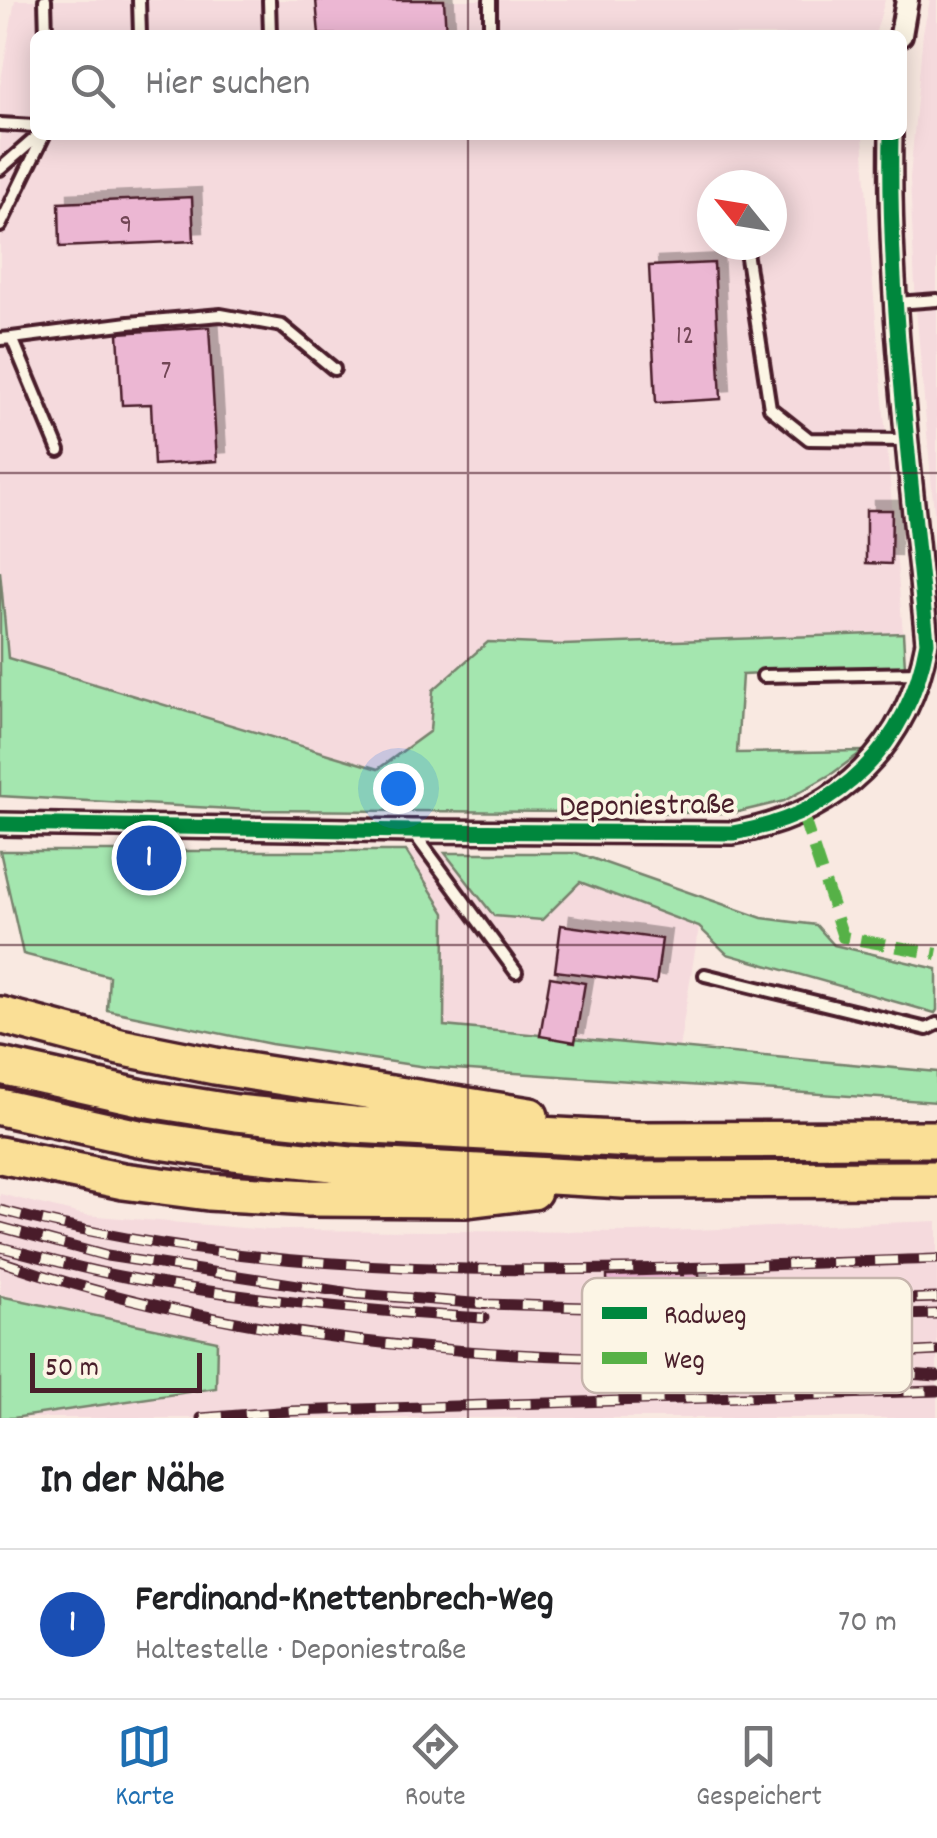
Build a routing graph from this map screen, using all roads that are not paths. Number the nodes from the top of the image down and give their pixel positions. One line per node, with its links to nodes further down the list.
1 (45, 0): 6 (lane)
2 (139, 0): 7 (lane)
3 (269, 0): 8 (lane)
4 (490, 0): 9 (lane)
5 (907, 0): 10 (street)
6 (46, 30)
7 (140, 30)
8 (270, 30)
9 (490, 30)
10 (902, 30)
11 (0, 124): 12 (lane)
12 (30, 126)
13 (35, 140): 16 (lane)
14 (39, 140): 17 (lane)
15 (892, 140): 20 (street, Deponiestraße)
16 (0, 169)
17 (0, 226)
18 (747, 260): 23 (lane)
19 (937, 300): 20 (lane)
20 (897, 303): 23 (street, Deponiestraße)
21 (6, 338): 22 (lane); 24 (lane)
22 (334, 369)
23 (908, 440): 25 (street, Deponiestraße)
24 (59, 451)
25 (932, 642): 26 (street, Deponiestraße)
26 (920, 673): 27 (lane); 29 (street, Deponiestraße)
27 (763, 676)
28 (0, 824): 29 (street, Deponiestraße)
29 (412, 831): 30 (lane)
30 (516, 972)
31 (705, 974): 33 (lane)
32 (0, 1014): 37 (highway)
33 (937, 1024)
34 (0, 1066): 37 (highway)
35 (0, 1107): 39 (highway)
36 (937, 1139): 37 (highway)
37 (634, 1140)
38 (0, 1155): 39 (highway)
39 (624, 1180): 40 (highway)
40 (937, 1180)

